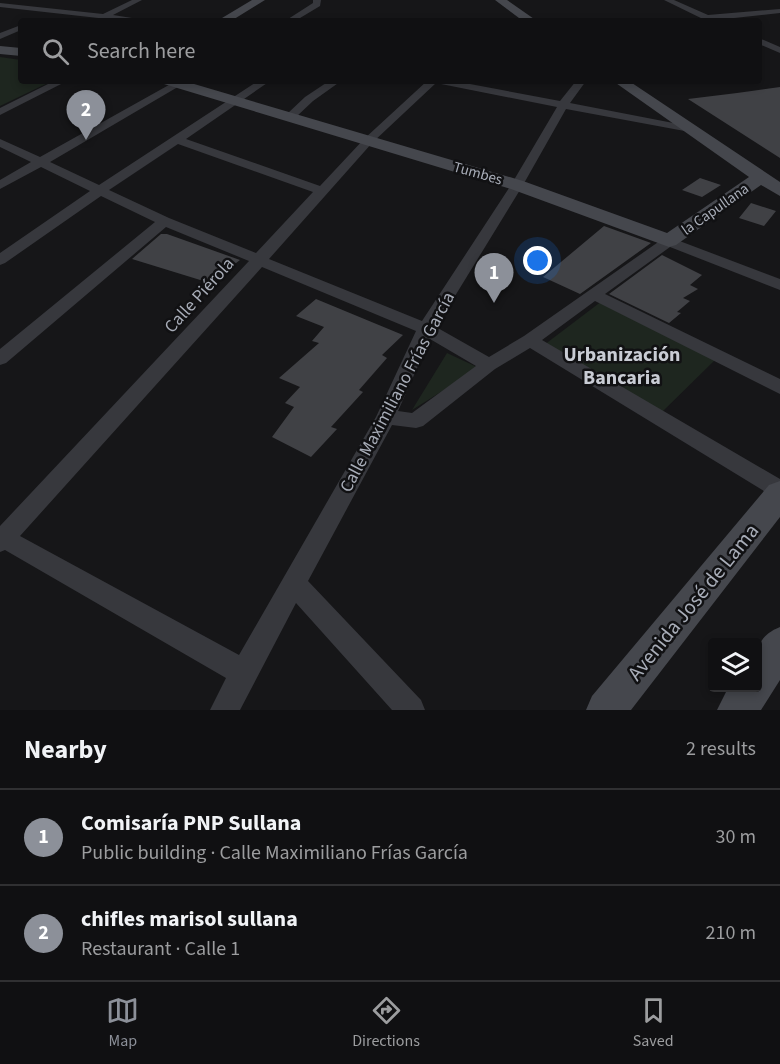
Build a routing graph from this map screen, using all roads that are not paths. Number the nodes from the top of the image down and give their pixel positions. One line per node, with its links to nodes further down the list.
1 (32, 0): 9 (street)
2 (138, 0): 12 (street)
3 (260, 0): 15 (street)
4 (317, 0): 16 (street)
5 (500, 0): 17 (street)
6 (668, 0): 18 (street)
7 (757, 4): 11 (street)
8 (0, 5): 9 (street)
9 (15, 7): 10 (street)
10 (59, 11): 12 (street); 13 (street)
11 (779, 12): 19 (street)
12 (104, 16): 14 (street)
13 (44, 18)
14 (121, 18)
15 (228, 18)
16 (294, 18)
17 (527, 18)
18 (706, 18)
19 (727, 18)
20 (18, 28): 21 (street)
21 (0, 36)
22 (762, 42): 24 (street)
23 (0, 50): 25 (street)
24 (780, 50)
25 (18, 52)
26 (56, 84): 37 (street)
27 (173, 84): 43 (street)
28 (183, 84): 35 (street, Tumbes)
29 (260, 84): 35 (street)
30 (332, 84): 38 (street)
31 (433, 84): 41 (street, Calle Piérola)
32 (452, 84): 36 (street)
33 (579, 84): 36 (street, Calle Maximiliano Frías García)
34 (624, 84): 39 (street)
35 (235, 100): 38 (street, Tumbes); 40 (street)
36 (563, 105): 39 (street); 46 (street, Calle Maximiliano Frías García)
37 (0, 112)
38 (291, 116): 41 (street, Tumbes)
39 (690, 129): 44 (street)
40 (178, 140): 48 (street); 49 (street)
41 (368, 141): 46 (street, Tumbes); 49 (street, Calle Piérola)
42 (0, 143): 43 (street)
43 (39, 162): 45 (street); 48 (street)
44 (761, 177): 47 (street); 51 (street, la Capullana)
45 (0, 184)
46 (517, 184): 51 (street, Tumbes); 56 (street, Calle Maximiliano Frías García)
47 (780, 190)
48 (99, 191): 50 (street); 53 (street)
49 (322, 191): 52 (street, Calle Piérola)
50 (164, 221): 52 (street); 58 (street)
51 (669, 241): 54 (street, Tumbes); 55 (street)
52 (259, 259): 56 (street); 63 (street, Calle Piérola)
53 (0, 260)
54 (780, 285)
55 (595, 295): 57 (street); 60 (street)
56 (426, 329): 59 (street); 61 (street, Calle Maximiliano Frías García)
57 (530, 340): 59 (street); 62 (street)
58 (0, 359)
59 (489, 364): 61 (street)
60 (780, 387)
61 (386, 417): 64 (street, Calle Maximiliano Frías García)
62 (780, 492): 71 (street, Avenida José de Lama)
63 (1, 538): 66 (street)
64 (294, 584): 66 (street, Calle Maximiliano Frías García); 70 (street)
65 (780, 645): 67 (street)
66 (244, 673): 69 (street, Calle Maximiliano Frías García)
67 (762, 673)
68 (749, 692): 72 (street)
69 (224, 710)
70 (411, 710)
71 (606, 710)
72 (737, 710)

